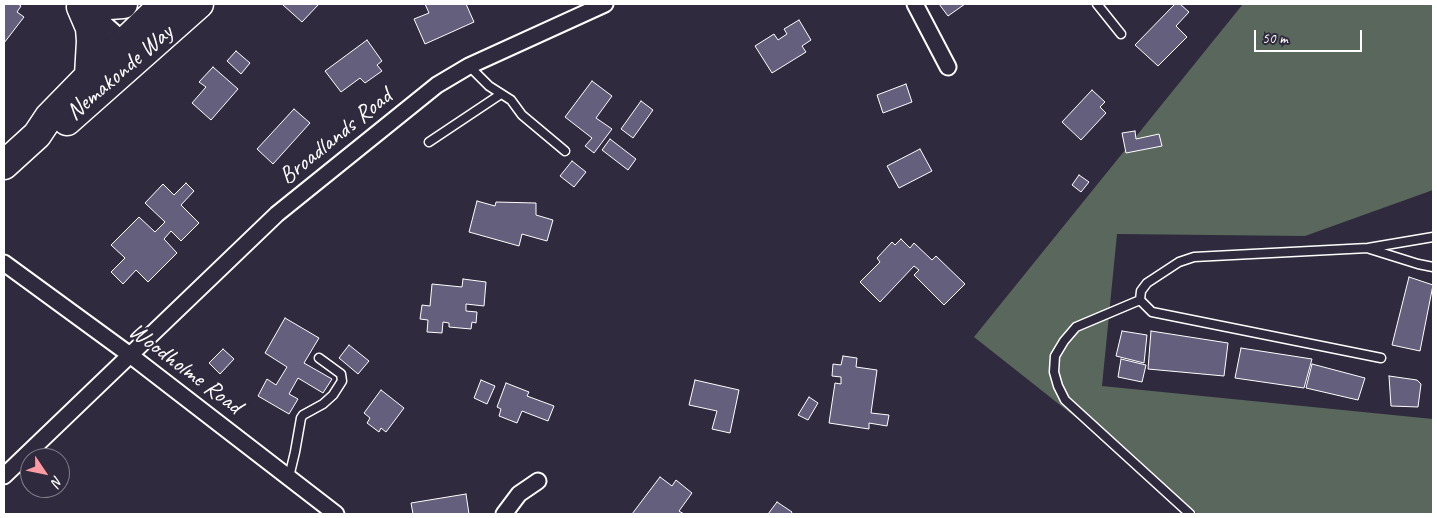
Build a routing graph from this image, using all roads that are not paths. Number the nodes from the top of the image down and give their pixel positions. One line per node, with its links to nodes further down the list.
1 (123, 4): 7 (highway)
2 (164, 4): 9 (highway, Nemakonde Way)
3 (199, 4): 9 (highway, Nemakonde Way)
4 (605, 4): 10 (street, Broadlands Road)
5 (915, 4): 11 (street)
6 (1097, 4): 8 (lane)
7 (79, 5): 9 (main road); 12 (highway)
8 (1121, 34)
9 (129, 51): 12 (highway, Nemakonde Way); 14 (highway, Nemakonde Way)
10 (469, 66): 13 (lane); 23 (street, Broadlands Road)
11 (948, 67)
12 (89, 76): 14 (highway, Nemakonde Way)
13 (500, 94): 15 (lane); 16 (lane)
14 (37, 135): 17 (highway, Nemakonde Way)
15 (429, 142)
16 (565, 151)
17 (4, 166)
18 (1433, 237): 19 (lane)
19 (1368, 248): 21 (lane); 22 (lane)
20 (4, 263): 23 (street, Woodholme Road)
21 (1433, 267)
22 (1140, 300): 25 (lane); 31 (lane)
23 (130, 355): 26 (street, Broadlands Road); 27 (street, Woodholme Road)
24 (319, 358): 27 (lane)
25 (1381, 358)
26 (4, 476)
27 (289, 477): 29 (street, Woodholme Road)
28 (538, 481): 30 (street)
29 (336, 514)
30 (504, 514)
31 (1190, 514)

